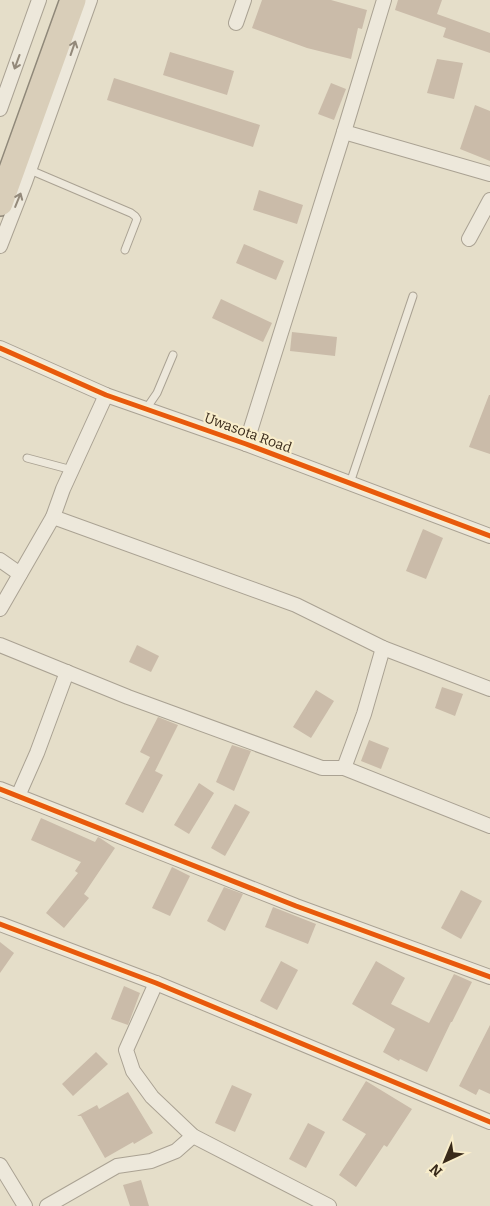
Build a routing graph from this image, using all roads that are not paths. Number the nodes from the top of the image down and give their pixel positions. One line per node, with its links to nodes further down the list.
1 (39, 0): 8 (street, one-way to 8)
2 (57, 0): 10 (highway)
3 (73, 0): 14 (highway)
4 (90, 0): 11 (street, one-way to 4)
5 (244, 0): 7 (street)
6 (384, 0): 9 (street)
7 (236, 23)
8 (0, 108)
9 (344, 132): 12 (street); 23 (street)
10 (0, 163)
11 (30, 170): 16 (street, one-way to 11); 17 (lane)
12 (490, 174)
13 (490, 200): 15 (street)
14 (0, 203)
15 (469, 239)
16 (0, 246)
17 (125, 250)
18 (413, 296): 26 (lane)
19 (0, 348): 21 (street, Uwasota Road)
20 (173, 355): 22 (lane)
21 (106, 394): 22 (street, Uwasota Road); 25 (street)
22 (146, 409): 23 (street, Uwasota Road)
23 (246, 444): 26 (street, Uwasota Road)
24 (27, 458): 25 (lane)
25 (72, 470): 27 (street)
26 (350, 483): 28 (street, Uwasota Road)
27 (53, 517): 30 (street); 33 (street)
28 (489, 533)
29 (0, 560): 30 (street)
30 (20, 574): 31 (street)
31 (0, 609)
32 (0, 645): 34 (street)
33 (384, 648): 35 (street); 36 (street)
34 (67, 672): 36 (street); 38 (street)
35 (490, 689)
36 (344, 768): 39 (street)
37 (0, 789): 38 (street)
38 (18, 796): 41 (street)
39 (490, 826)
40 (0, 924): 42 (street)
41 (490, 977)
42 (156, 983): 43 (street); 44 (street)
43 (490, 1122)
44 (193, 1136): 47 (street); 48 (street)
45 (0, 1165): 46 (street)
46 (25, 1206)
47 (47, 1206)
48 (329, 1206)

